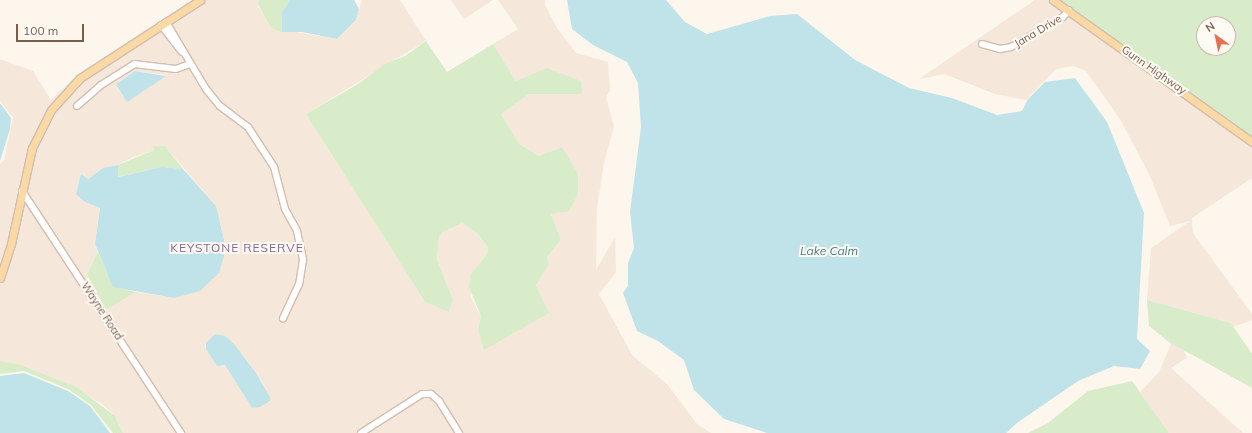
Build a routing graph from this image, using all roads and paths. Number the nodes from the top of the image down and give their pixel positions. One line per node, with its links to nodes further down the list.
1 (200, 0): 4 (main road)
2 (1053, 0): 3 (main road, Gunn Highway)
3 (1069, 10): 5 (street, Jana Drive); 8 (main road, Gunn Highway)
4 (163, 24): 6 (street); 9 (main road)
5 (982, 44)
6 (190, 64): 7 (street); 11 (street)
7 (77, 106)
8 (1252, 142)
9 (22, 191): 10 (main road); 12 (street, Wayne Road)
10 (0, 278)
11 (283, 318)
12 (181, 433)
13 (361, 433): 14 (street)
14 (459, 433)

